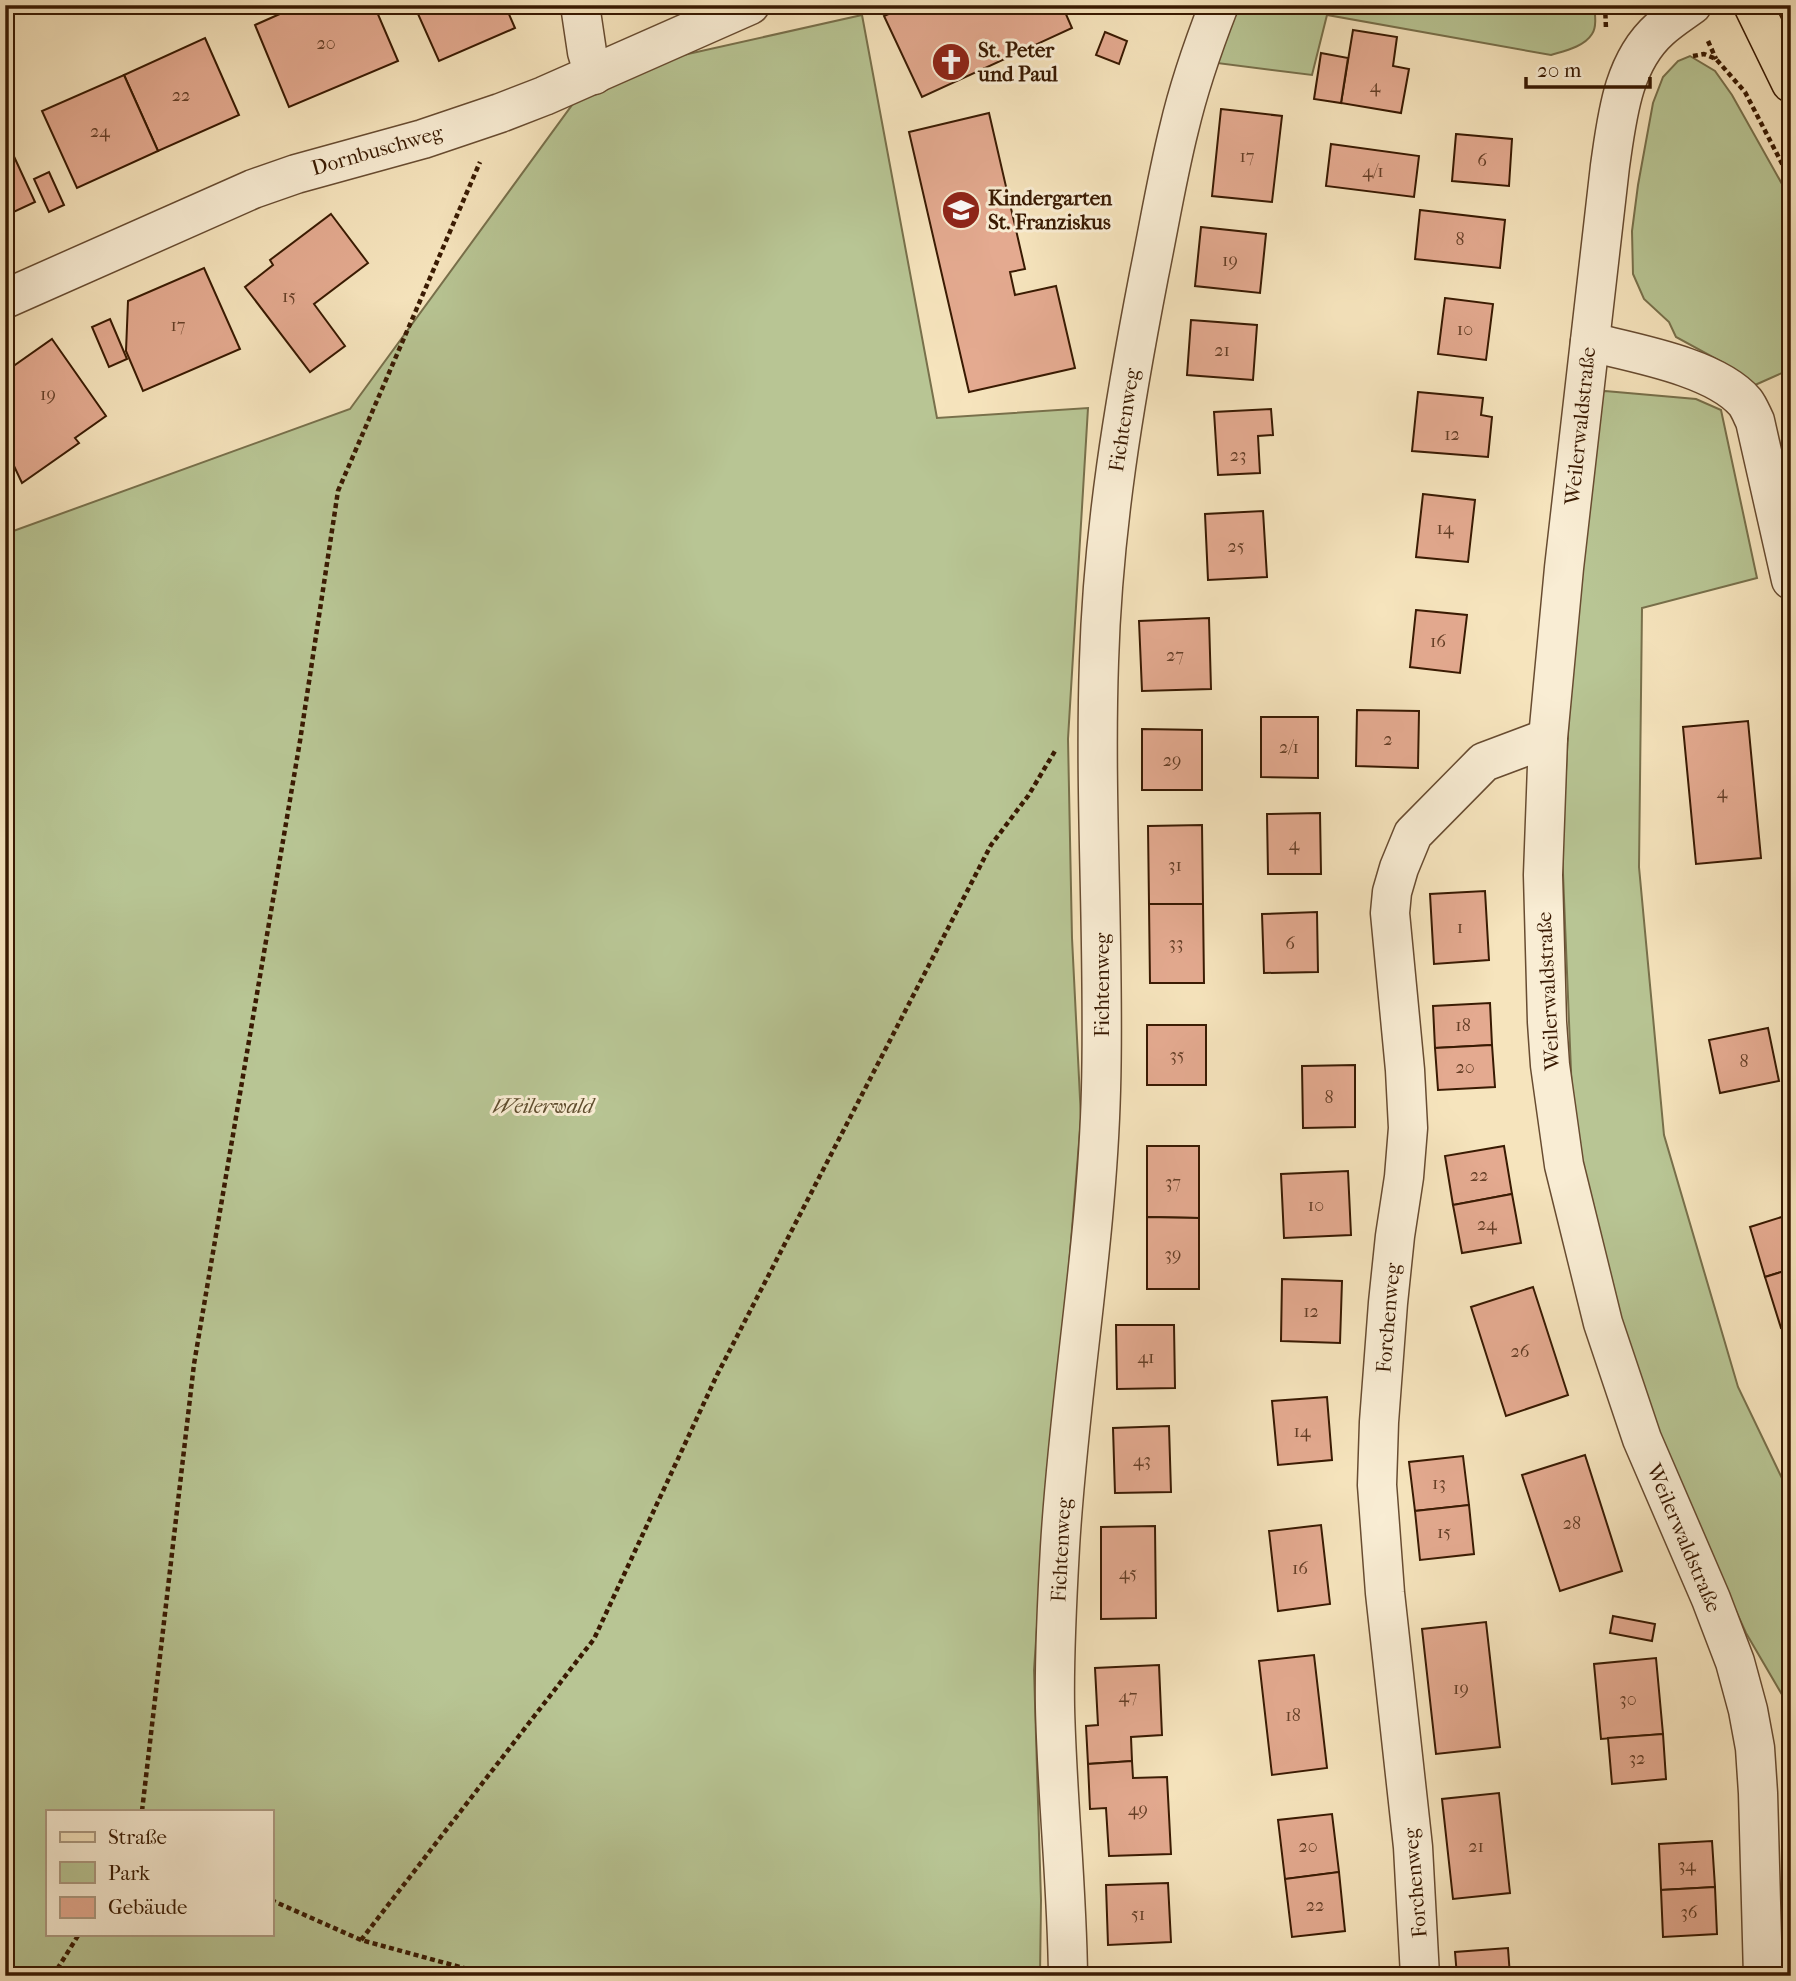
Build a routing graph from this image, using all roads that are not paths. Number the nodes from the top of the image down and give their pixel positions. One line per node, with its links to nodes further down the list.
1 (580, 5): 6 (street)
2 (750, 5): 6 (street, Dornbuschweg)
3 (1219, 5): 12 (street, Fichtenweg)
4 (1692, 5): 9 (street, Weilerwaldstraße)
5 (1753, 5): 7 (main road)
6 (594, 75): 8 (street, Dornbuschweg)
7 (1791, 83)
8 (5, 299)
9 (1590, 342): 10 (street); 11 (street, Weilerwaldstraße)
10 (1791, 580)
11 (1548, 738): 13 (street, Forchenweg); 14 (street, Weilerwaldstraße)
12 (1068, 1976)
13 (1420, 1976)
14 (1763, 1976)

